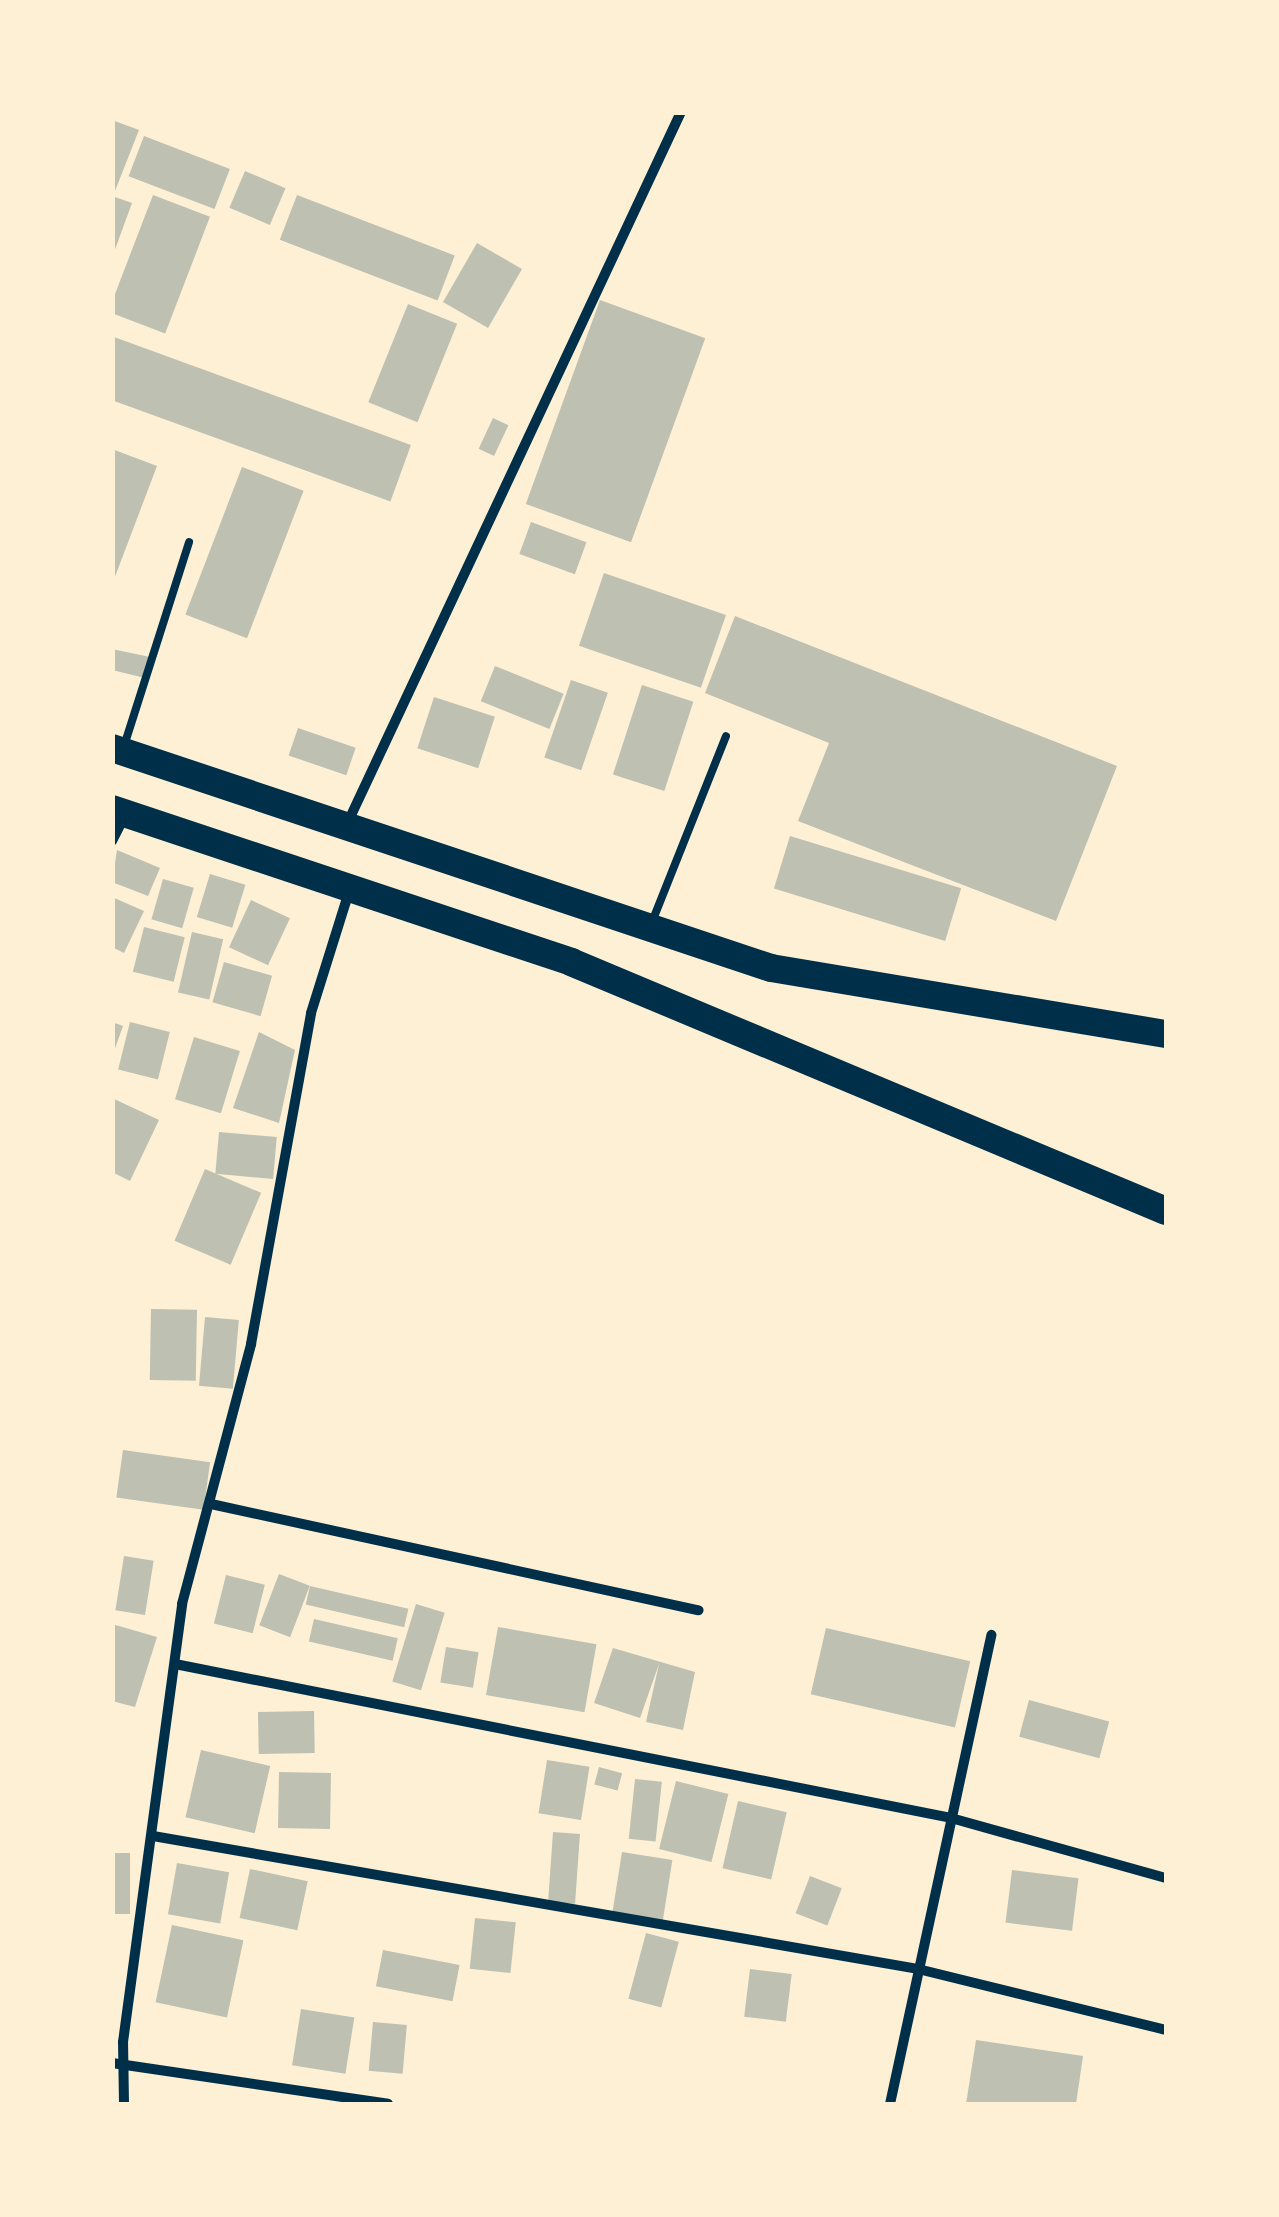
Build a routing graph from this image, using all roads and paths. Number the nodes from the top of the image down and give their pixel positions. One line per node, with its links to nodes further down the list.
1 (680, 112): 6 (street)
2 (189, 542): 4 (lane)
3 (726, 736): 9 (lane)
4 (117, 750): 6 (highway)
5 (120, 811): 7 (street); 8 (highway)
6 (345, 829): 9 (highway)
7 (112, 841)
8 (351, 887): 11 (highway); 12 (street)
9 (648, 930): 10 (highway)
10 (1166, 1034)
11 (1166, 1212)
12 (211, 1504): 13 (street); 15 (street)
13 (700, 1610)
14 (991, 1635): 16 (street)
15 (175, 1664): 16 (street); 17 (street)
16 (951, 1818): 18 (street); 19 (street)
17 (153, 1836): 19 (street); 21 (street)
18 (1166, 1878)
19 (918, 1969): 20 (street); 24 (street)
20 (1166, 2030)
21 (118, 2064): 22 (street); 23 (street)
22 (124, 2104)
23 (388, 2104)
24 (890, 2104)

